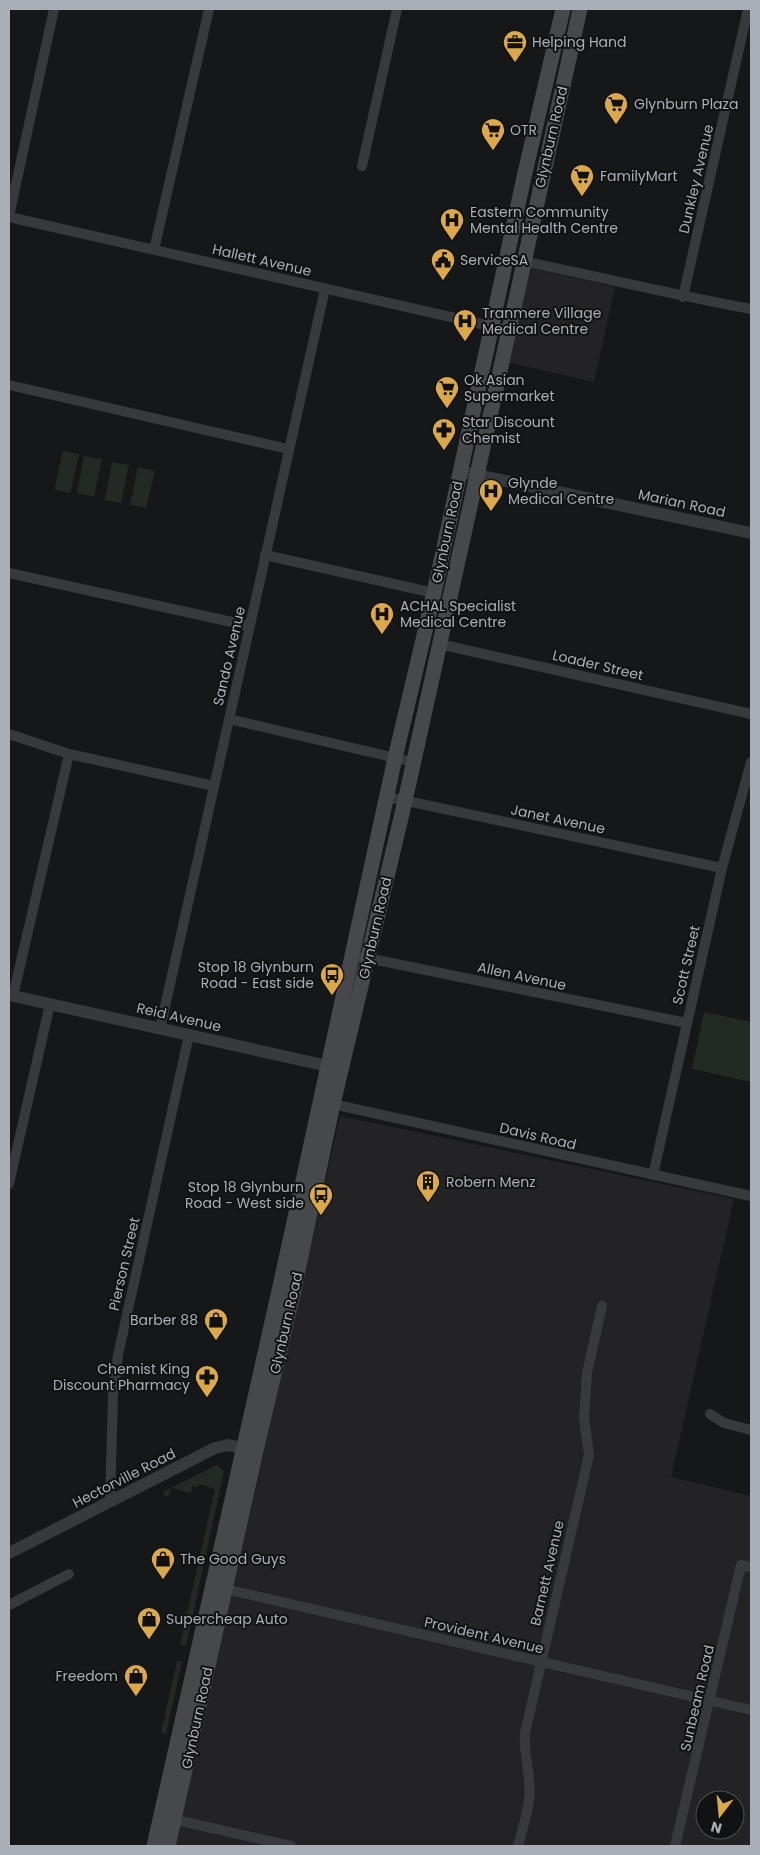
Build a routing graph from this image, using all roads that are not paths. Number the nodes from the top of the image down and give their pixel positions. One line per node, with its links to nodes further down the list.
1 (54, 9): 9 (street)
2 (209, 9): 11 (street)
3 (397, 9): 7 (street)
4 (563, 9): 10 (main road, Glynburn Road)
5 (580, 9): 8 (main road, Glynburn Road)
6 (748, 9): 15 (street, Dunkley Avenue)
7 (362, 166)
8 (541, 182): 10 (main road); 13 (main road, Glynburn Road)
9 (9, 216): 11 (street, Hallett Avenue)
10 (515, 218): 12 (main road, Glynburn Road)
11 (154, 250): 14 (street, Hallett Avenue)
12 (507, 258): 13 (street); 17 (main road, Glynburn Road)
13 (524, 261): 15 (street); 18 (main road, Glynburn Road)
14 (324, 289): 17 (street, Hallett Avenue); 20 (street, Sando Avenue)
15 (684, 297): 16 (street)
16 (751, 309)
17 (492, 326): 18 (street, Hallett Avenue); 21 (main road, Glynburn Road)
18 (508, 330): 22 (main road, Glynburn Road)
19 (9, 385): 20 (street)
20 (288, 449): 24 (street, Sando Avenue)
21 (459, 471): 22 (street, Marian Road); 26 (main road, Glynburn Road)
22 (477, 475): 23 (street, Marian Road); 28 (main road, Glynburn Road)
23 (751, 533)
24 (265, 556): 26 (street); 27 (street, Sando Avenue)
25 (9, 573): 27 (street)
26 (434, 593): 33 (main road, Glynburn Road)
27 (250, 626): 30 (street, Sando Avenue)
28 (439, 644): 29 (street, Loader Street); 34 (main road, Glynburn Road)
29 (751, 714)
30 (229, 719): 33 (street); 36 (street, Sando Avenue)
31 (9, 734): 32 (street)
32 (69, 754): 36 (street); 42 (street)
33 (395, 758): 34 (street); 37 (main road, Glynburn Road)
34 (412, 762): 38 (main road, Glynburn Road)
35 (751, 762): 39 (street, Scott Street)
36 (214, 786): 45 (street, Sando Avenue)
37 (388, 798): 38 (street, Janet Avenue); 40 (main road, Glynburn Road)
38 (405, 801): 39 (street, Janet Avenue); 41 (main road, Glynburn Road)
39 (722, 868): 44 (street, Scott Street)
40 (352, 955): 41 (street, Allen Avenue); 47 (main road, Glynburn Road)
41 (368, 958): 44 (street, Allen Avenue); 47 (main road, Glynburn Road)
42 (11, 996): 43 (street, Reid Avenue)
43 (50, 1004): 45 (street, Reid Avenue); 49 (street)
44 (686, 1024): 50 (street, Scott Street)
45 (160, 1029): 46 (street, Reid Avenue)
46 (190, 1035): 47 (street, Reid Avenue); 57 (street, Pierson Street)
47 (334, 1068): 48 (main road, Glynburn Road)
48 (326, 1102): 50 (street, Davis Road); 56 (main road, Glynburn Road)
49 (12, 1158): 51 (street)
50 (653, 1176): 52 (street, Davis Road)
51 (9, 1184)
52 (751, 1196)
53 (602, 1306): 63 (street, Barnett Avenue)
54 (710, 1414): 55 (street)
55 (751, 1430)
56 (249, 1449): 57 (street, Hectorville Road); 61 (main road, Glynburn Road)
57 (110, 1502): 58 (street, Hectorville Road)
58 (9, 1553)
59 (751, 1567): 64 (street, Sunbeam Road)
60 (69, 1574): 62 (street)
61 (218, 1587): 63 (street, Provident Avenue); 66 (main road, Glynburn Road)
62 (9, 1604)
63 (540, 1662): 64 (street, Provident Avenue); 70 (street, Barnett Avenue)
64 (710, 1701): 65 (street, Provident Avenue); 71 (street, Sunbeam Road)
65 (751, 1710)
66 (167, 1817): 67 (main road, Glynburn Road); 68 (main road, Glynburn Road); 69 (street)
67 (154, 1846)
68 (168, 1846)
69 (291, 1846)
70 (518, 1846)
71 (675, 1846)

